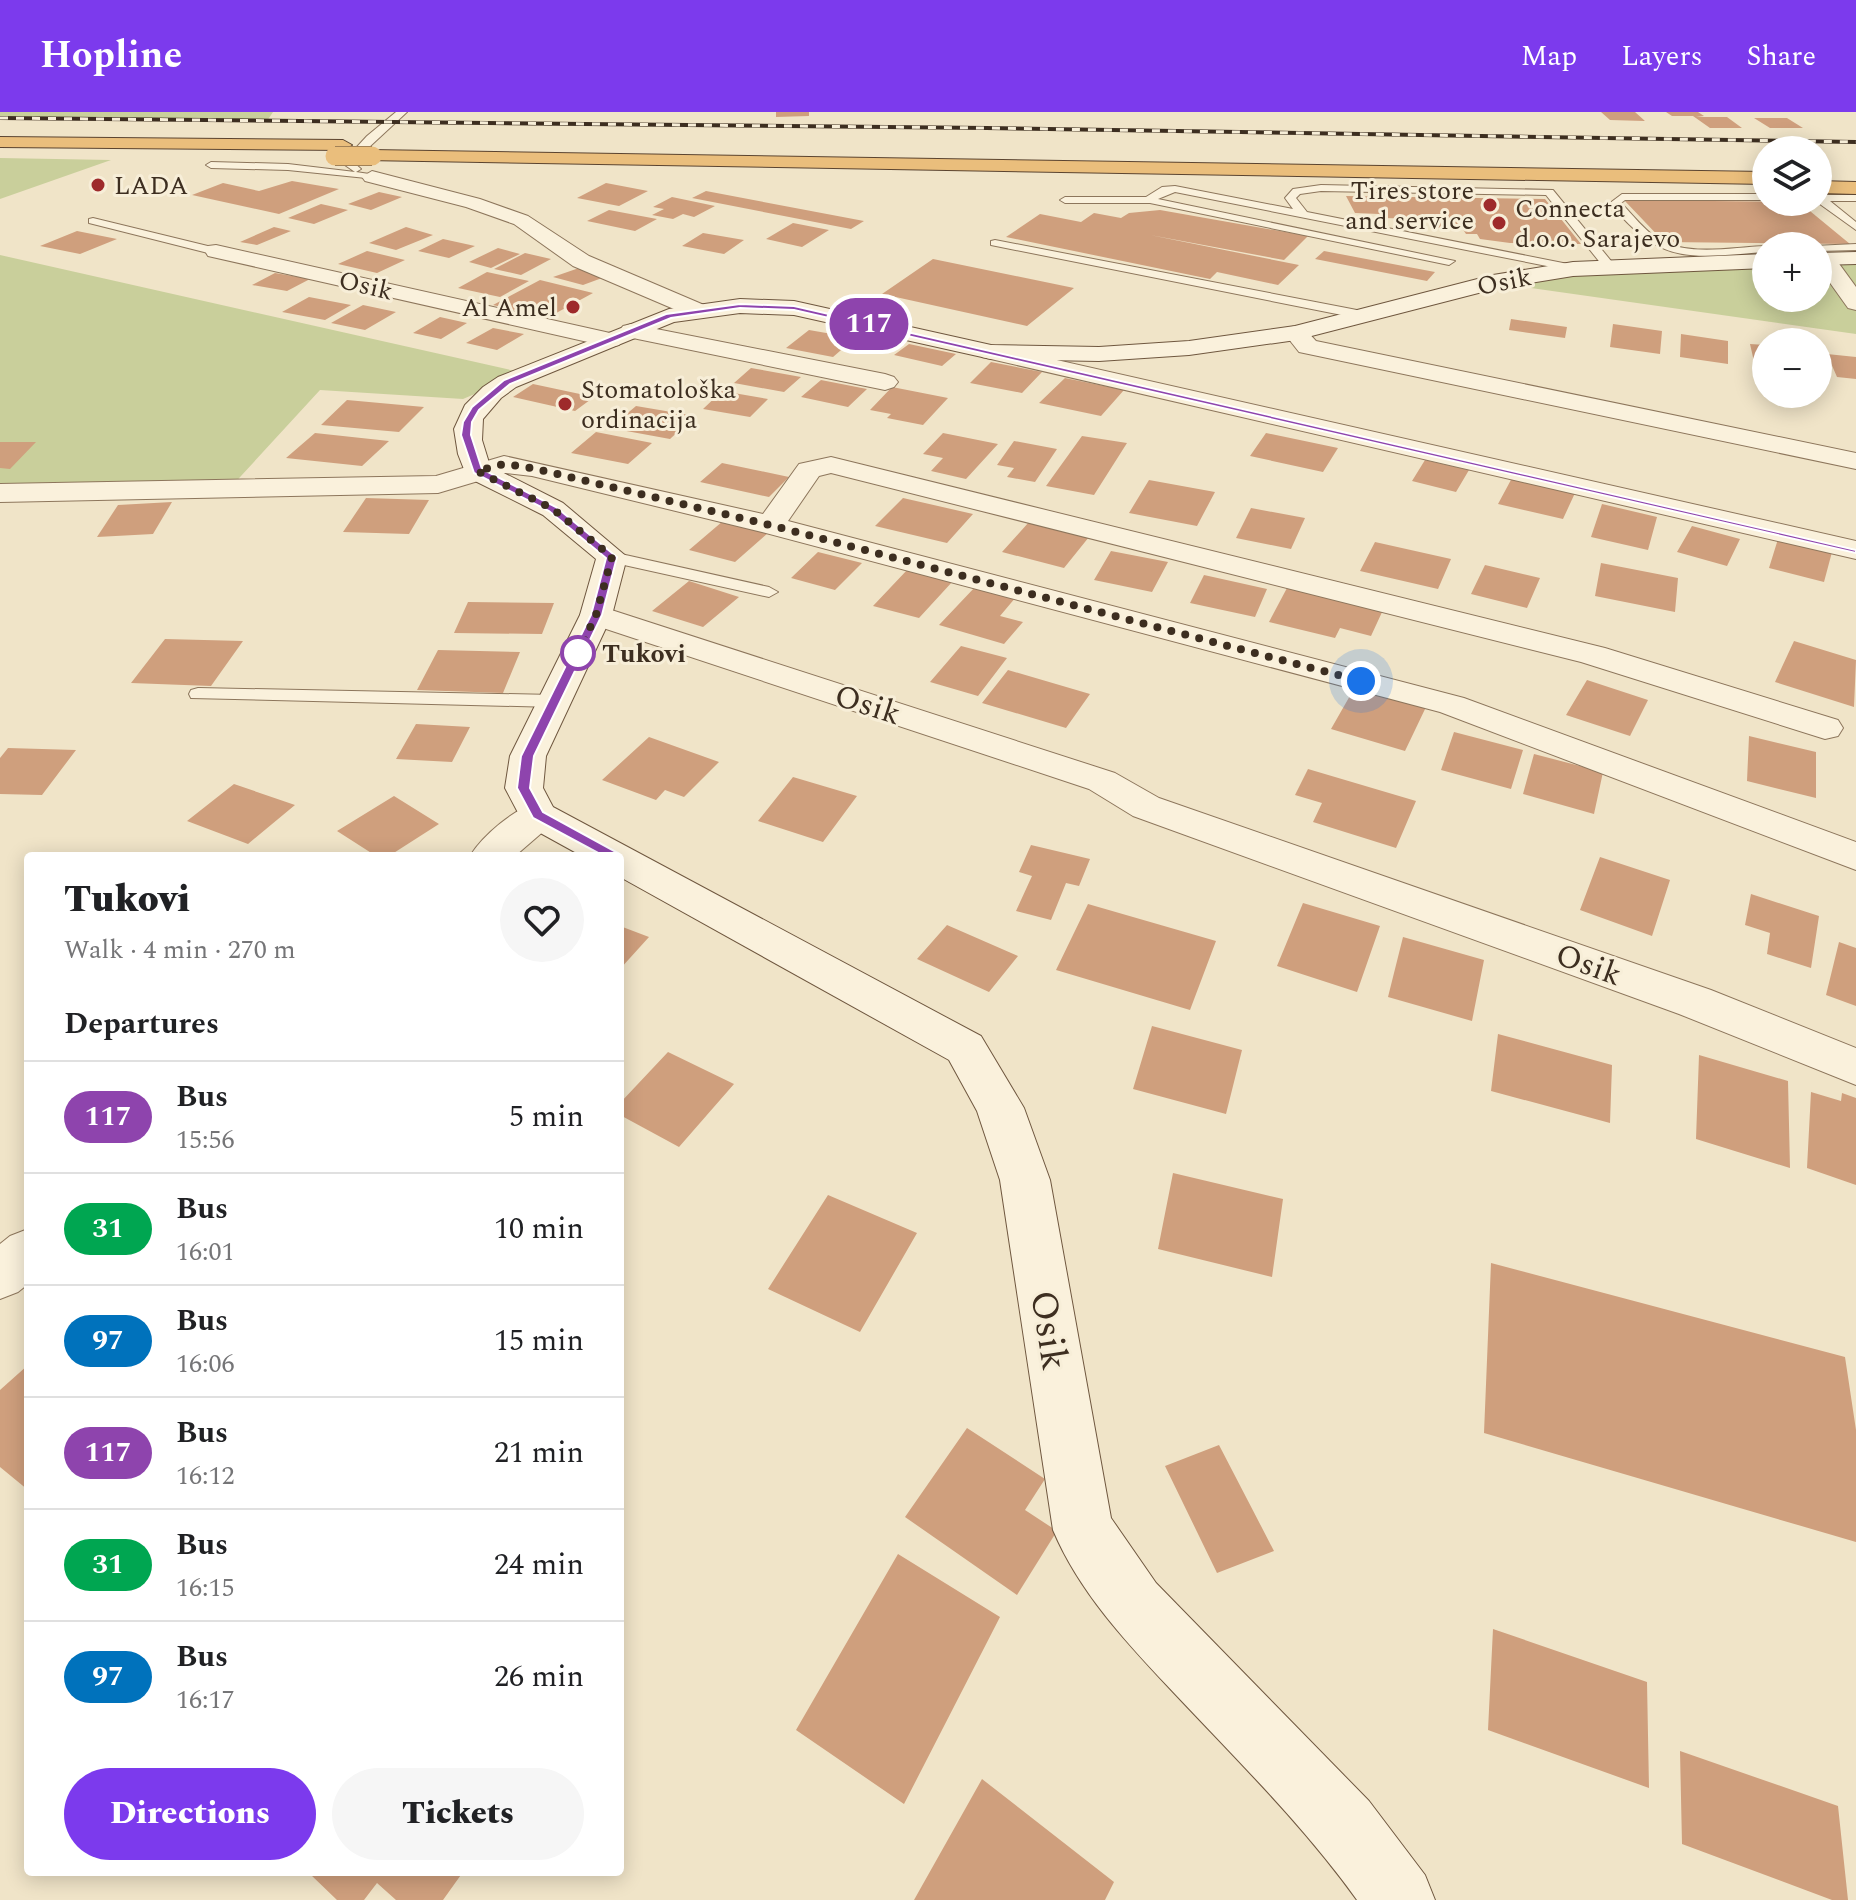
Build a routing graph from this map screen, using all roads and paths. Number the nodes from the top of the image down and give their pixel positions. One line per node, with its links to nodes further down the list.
1 (402, 112): 5 (lane)
2 (0, 142): 3 (highway)
3 (339, 150): 4 (highway); 5 (highway, bridge)
4 (0, 153)
5 (375, 160): 7 (lane); 8 (highway); 40 (street)
6 (1752, 160): 8 (highway)
7 (211, 165)
8 (1379, 167): 9 (highway); 12 (highway); 14 (highway)
9 (1752, 170)
10 (1832, 170): 11 (highway)
11 (1856, 171)
12 (1752, 178)
13 (1856, 180): 15 (highway)
14 (1752, 186)
15 (1832, 187)
16 (1856, 188): 17 (highway)
17 (1832, 190)
18 (1832, 194): 20 (lane)
19 (1752, 197): 29 (lane)
20 (1856, 198)
21 (1065, 200): 22 (lane)
22 (1151, 200): 24 (lane); 34 (lane)
23 (1832, 204): 26 (lane)
24 (1302, 213): 36 (lane); 37 (lane)
25 (93, 221): 30 (lane)
26 (1856, 227)
27 (995, 243): 41 (lane)
28 (1856, 247): 31 (lane)
29 (1752, 249)
30 (216, 251): 43 (street, Osik)
31 (1832, 253)
32 (1832, 257): 33 (street)
33 (1856, 258)
34 (1449, 261)
35 (1752, 262): 36 (street, Osik)
36 (1610, 267): 37 (street, Osik)
37 (1573, 269): 41 (street, Osik)
38 (1832, 272): 39 (street)
39 (1856, 303)
40 (696, 310): 43 (street, Osik); 44 (street, Osik)
41 (1362, 315): 42 (street, Osik)
42 (1296, 333): 45 (street, Osik); 48 (street)
43 (621, 336): 46 (street, Osik); 49 (street, Osik)
44 (991, 352): 45 (street, Osik); 47 (street, Osik)
45 (1099, 354): 47 (street)
46 (885, 382)
47 (1127, 385): 54 (street, Osik)
48 (1856, 461)
49 (477, 471): 51 (street); 53 (street); 55 (street)
50 (0, 493): 51 (street)
51 (49, 493): 52 (street)
52 (0, 511)
53 (770, 525): 60 (street); 64 (street)
54 (1856, 550)
55 (612, 557): 56 (lane); 57 (street)
56 (769, 592)
57 (596, 615): 59 (street); 66 (street, Osik)
58 (198, 694): 59 (lane)
59 (554, 701): 61 (street)
60 (1825, 728)
61 (538, 815): 62 (street); 63 (street)
62 (495, 852)
63 (606, 852)
64 (1856, 857)
65 (624, 862): 69 (street, Osik)
66 (1856, 1067)
67 (24, 1255): 68 (street)
68 (0, 1276)
69 (1400, 1900)

